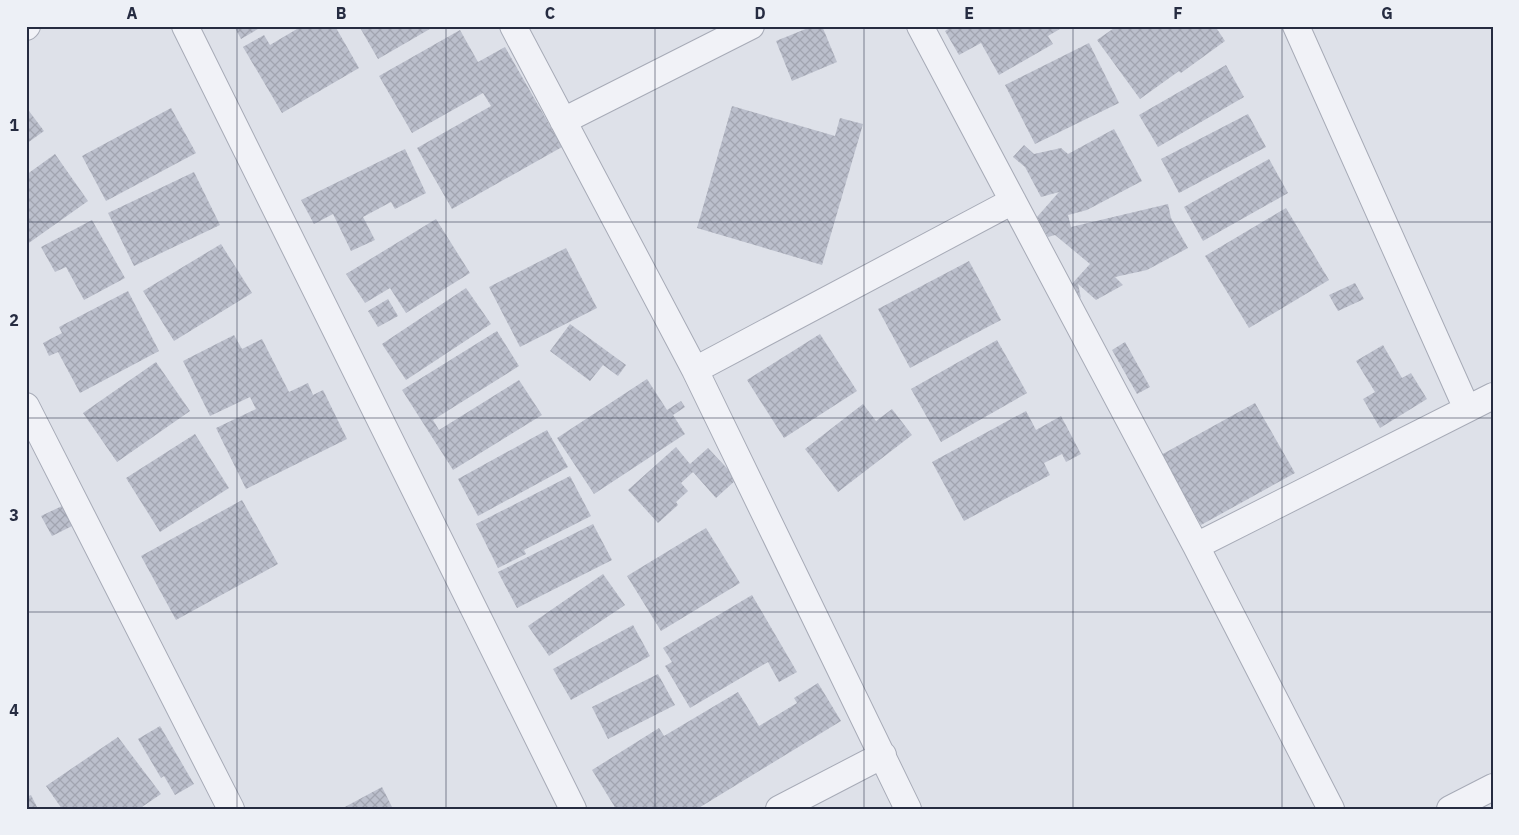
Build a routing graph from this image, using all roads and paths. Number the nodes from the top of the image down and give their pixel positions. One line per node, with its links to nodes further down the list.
1 (186, 26): 16 (street)
2 (513, 26): 6 (street)
3 (751, 26): 6 (street)
4 (920, 26): 7 (street)
5 (1296, 26): 11 (street)
6 (563, 122): 8 (street)
7 (1013, 201): 8 (street); 12 (street)
8 (695, 370): 13 (street)
9 (1493, 396): 11 (street)
10 (26, 406): 15 (street)
11 (1467, 409): 12 (street)
12 (1196, 546): 19 (street)
13 (883, 755): 17 (street); 18 (street)
14 (1493, 787): 20 (street)
15 (231, 809)
16 (574, 809)
17 (779, 809)
18 (908, 809)
19 (1331, 809)
20 (1450, 809)

